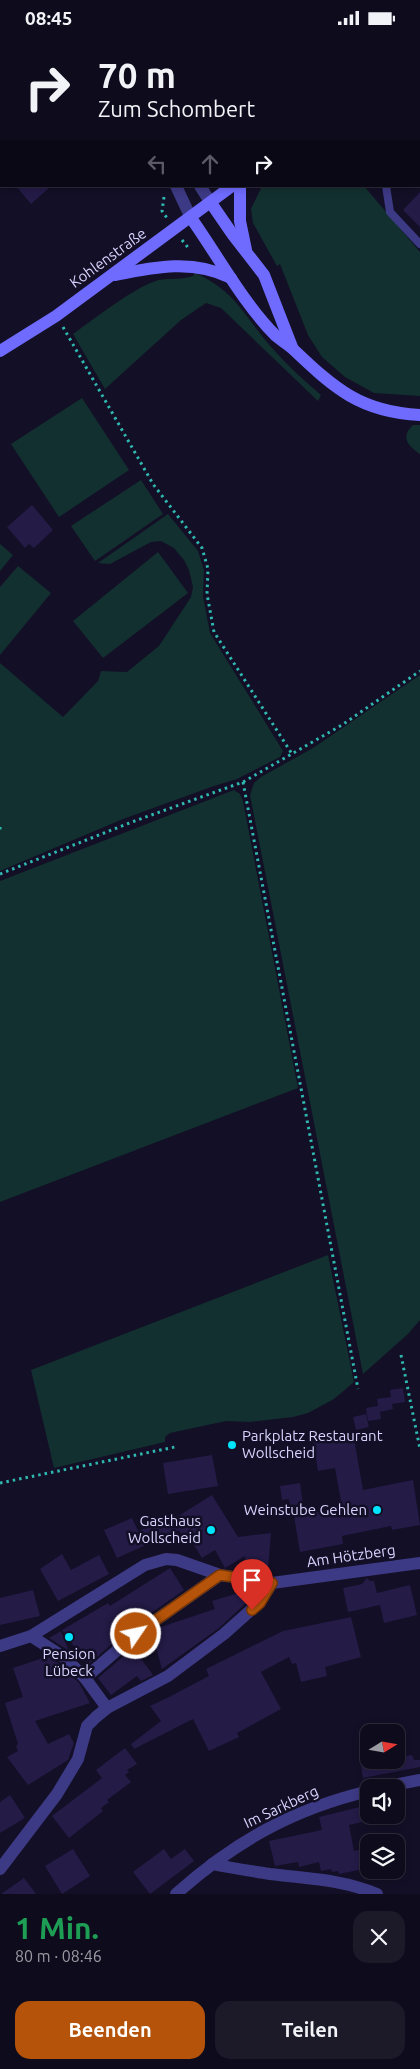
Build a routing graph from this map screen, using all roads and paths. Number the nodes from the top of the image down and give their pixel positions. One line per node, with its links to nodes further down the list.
1 (176, 187): 9 (street)
2 (201, 187): 7 (street)
3 (231, 187): 7 (main road, Kohlenstraße)
4 (240, 187): 11 (main road)
5 (386, 187): 10 (lane)
6 (164, 193): 8 (path)
7 (211, 203): 9 (main road, Kohlenstraße); 11 (main road)
8 (162, 211)
9 (190, 218): 12 (main road, Kohlenstraße); 13 (main road)
10 (420, 244)
11 (247, 255): 15 (main road)
12 (110, 276): 13 (main road); 14 (main road, Kohlenstraße)
13 (231, 278): 15 (main road)
14 (56, 316): 16 (main road, Kohlenstraße); 19 (path)
15 (294, 350): 17 (main road)
16 (0, 351)
17 (420, 415)
18 (420, 671): 19 (path)
19 (292, 754): 20 (path)
20 (243, 782): 21 (path); 23 (path)
21 (0, 874)
22 (401, 1355): 25 (path)
23 (358, 1389)
24 (175, 1447): 26 (path)
25 (420, 1449)
26 (0, 1483)
27 (420, 1564): 29 (street, Am Hötzberg)
28 (220, 1575): 29 (street, Am Hötzberg); 30 (street, Am Hötzberg); 32 (street)
29 (272, 1583): 33 (street)
30 (31, 1636): 31 (street, Am Hötzberg); 32 (street)
31 (0, 1646)
32 (86, 1678): 33 (street)
33 (107, 1708): 38 (street)
34 (420, 1780): 35 (street)
35 (405, 1783)
36 (360, 1794): 37 (street, Im Sarkberg)
37 (212, 1864): 39 (street, Im Sarkberg); 40 (street)
38 (0, 1869)
39 (176, 1894)
40 (377, 1894)

